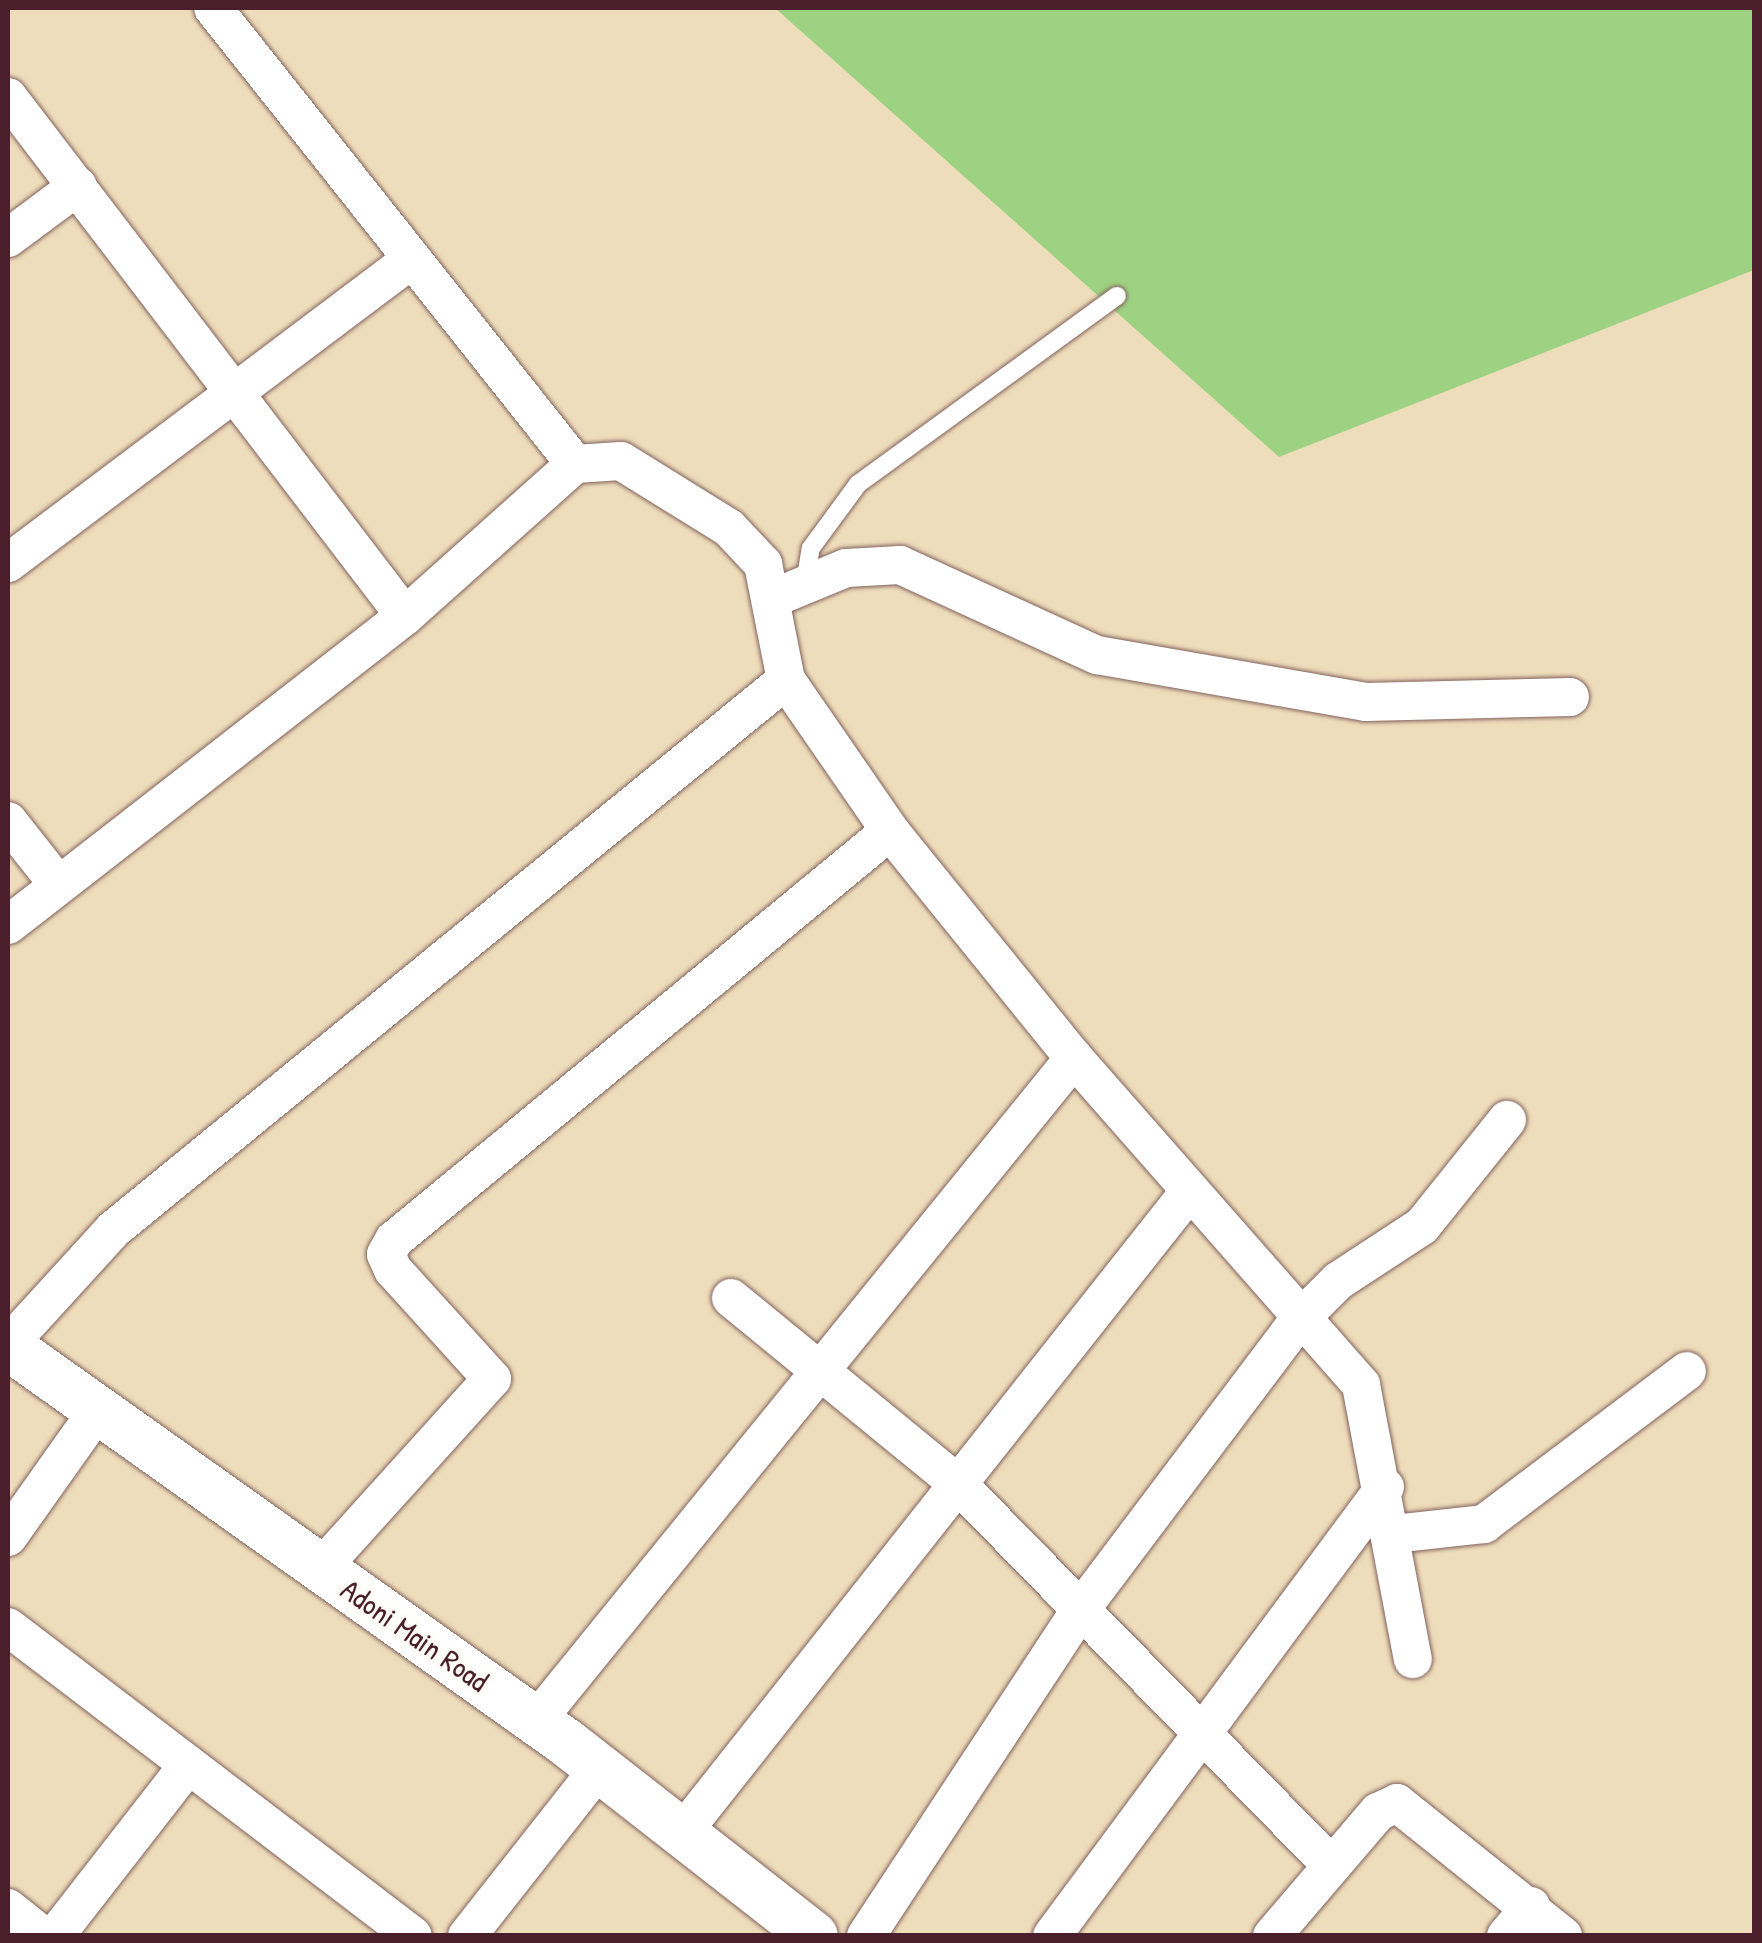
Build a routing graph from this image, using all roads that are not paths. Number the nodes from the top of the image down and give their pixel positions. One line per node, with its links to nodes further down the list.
1 (213, 8): 5 (street)
2 (8, 96): 3 (street)
3 (78, 186): 4 (street); 7 (street)
4 (8, 238)
5 (408, 262): 7 (street); 8 (street)
6 (1117, 296): 10 (lane)
7 (237, 399): 9 (street); 11 (street)
8 (574, 464): 10 (street); 11 (street)
9 (8, 563)
10 (791, 591): 12 (street); 13 (street)
11 (405, 616): 16 (street)
12 (786, 680): 15 (street); 23 (street)
13 (1570, 697)
14 (8, 821): 16 (street)
15 (890, 831): 18 (street); 31 (street)
16 (57, 883): 17 (street)
17 (8, 925)
18 (1074, 1058): 20 (street); 25 (street)
19 (1507, 1120): 22 (street)
20 (1190, 1192): 22 (street); 27 (street)
21 (731, 1298): 25 (street)
22 (1299, 1320): 28 (street); 32 (street)
23 (8, 1346): 26 (street, Adoni Main Road)
24 (1687, 1371): 29 (street)
25 (820, 1372): 27 (street); 35 (street)
26 (98, 1410): 30 (street); 31 (street, Adoni Main Road)
27 (956, 1482): 32 (street); 39 (street)
28 (1385, 1488): 29 (street); 36 (street)
29 (1393, 1534): 34 (street)
30 (8, 1537)
31 (320, 1568): 35 (street, Adoni Main Road)
32 (1078, 1614): 36 (street); 48 (street)
33 (8, 1627): 37 (street)
34 (1414, 1659)
35 (536, 1722): 38 (street, Adoni Main Road)
36 (1203, 1738): 40 (street); 49 (street)
37 (188, 1765): 44 (street); 45 (street)
38 (599, 1768): 39 (street, Adoni Main Road); 46 (street)
39 (682, 1833): 47 (street, Adoni Main Road)
40 (1330, 1864): 41 (street); 50 (street)
41 (1531, 1906): 51 (street); 52 (street)
42 (8, 1908): 43 (street)
43 (42, 1936)
44 (56, 1936)
45 (413, 1936)
46 (467, 1936)
47 (814, 1936)
48 (866, 1936)
49 (1052, 1936)
50 (1272, 1936)
51 (1506, 1936)
52 (1562, 1936)

